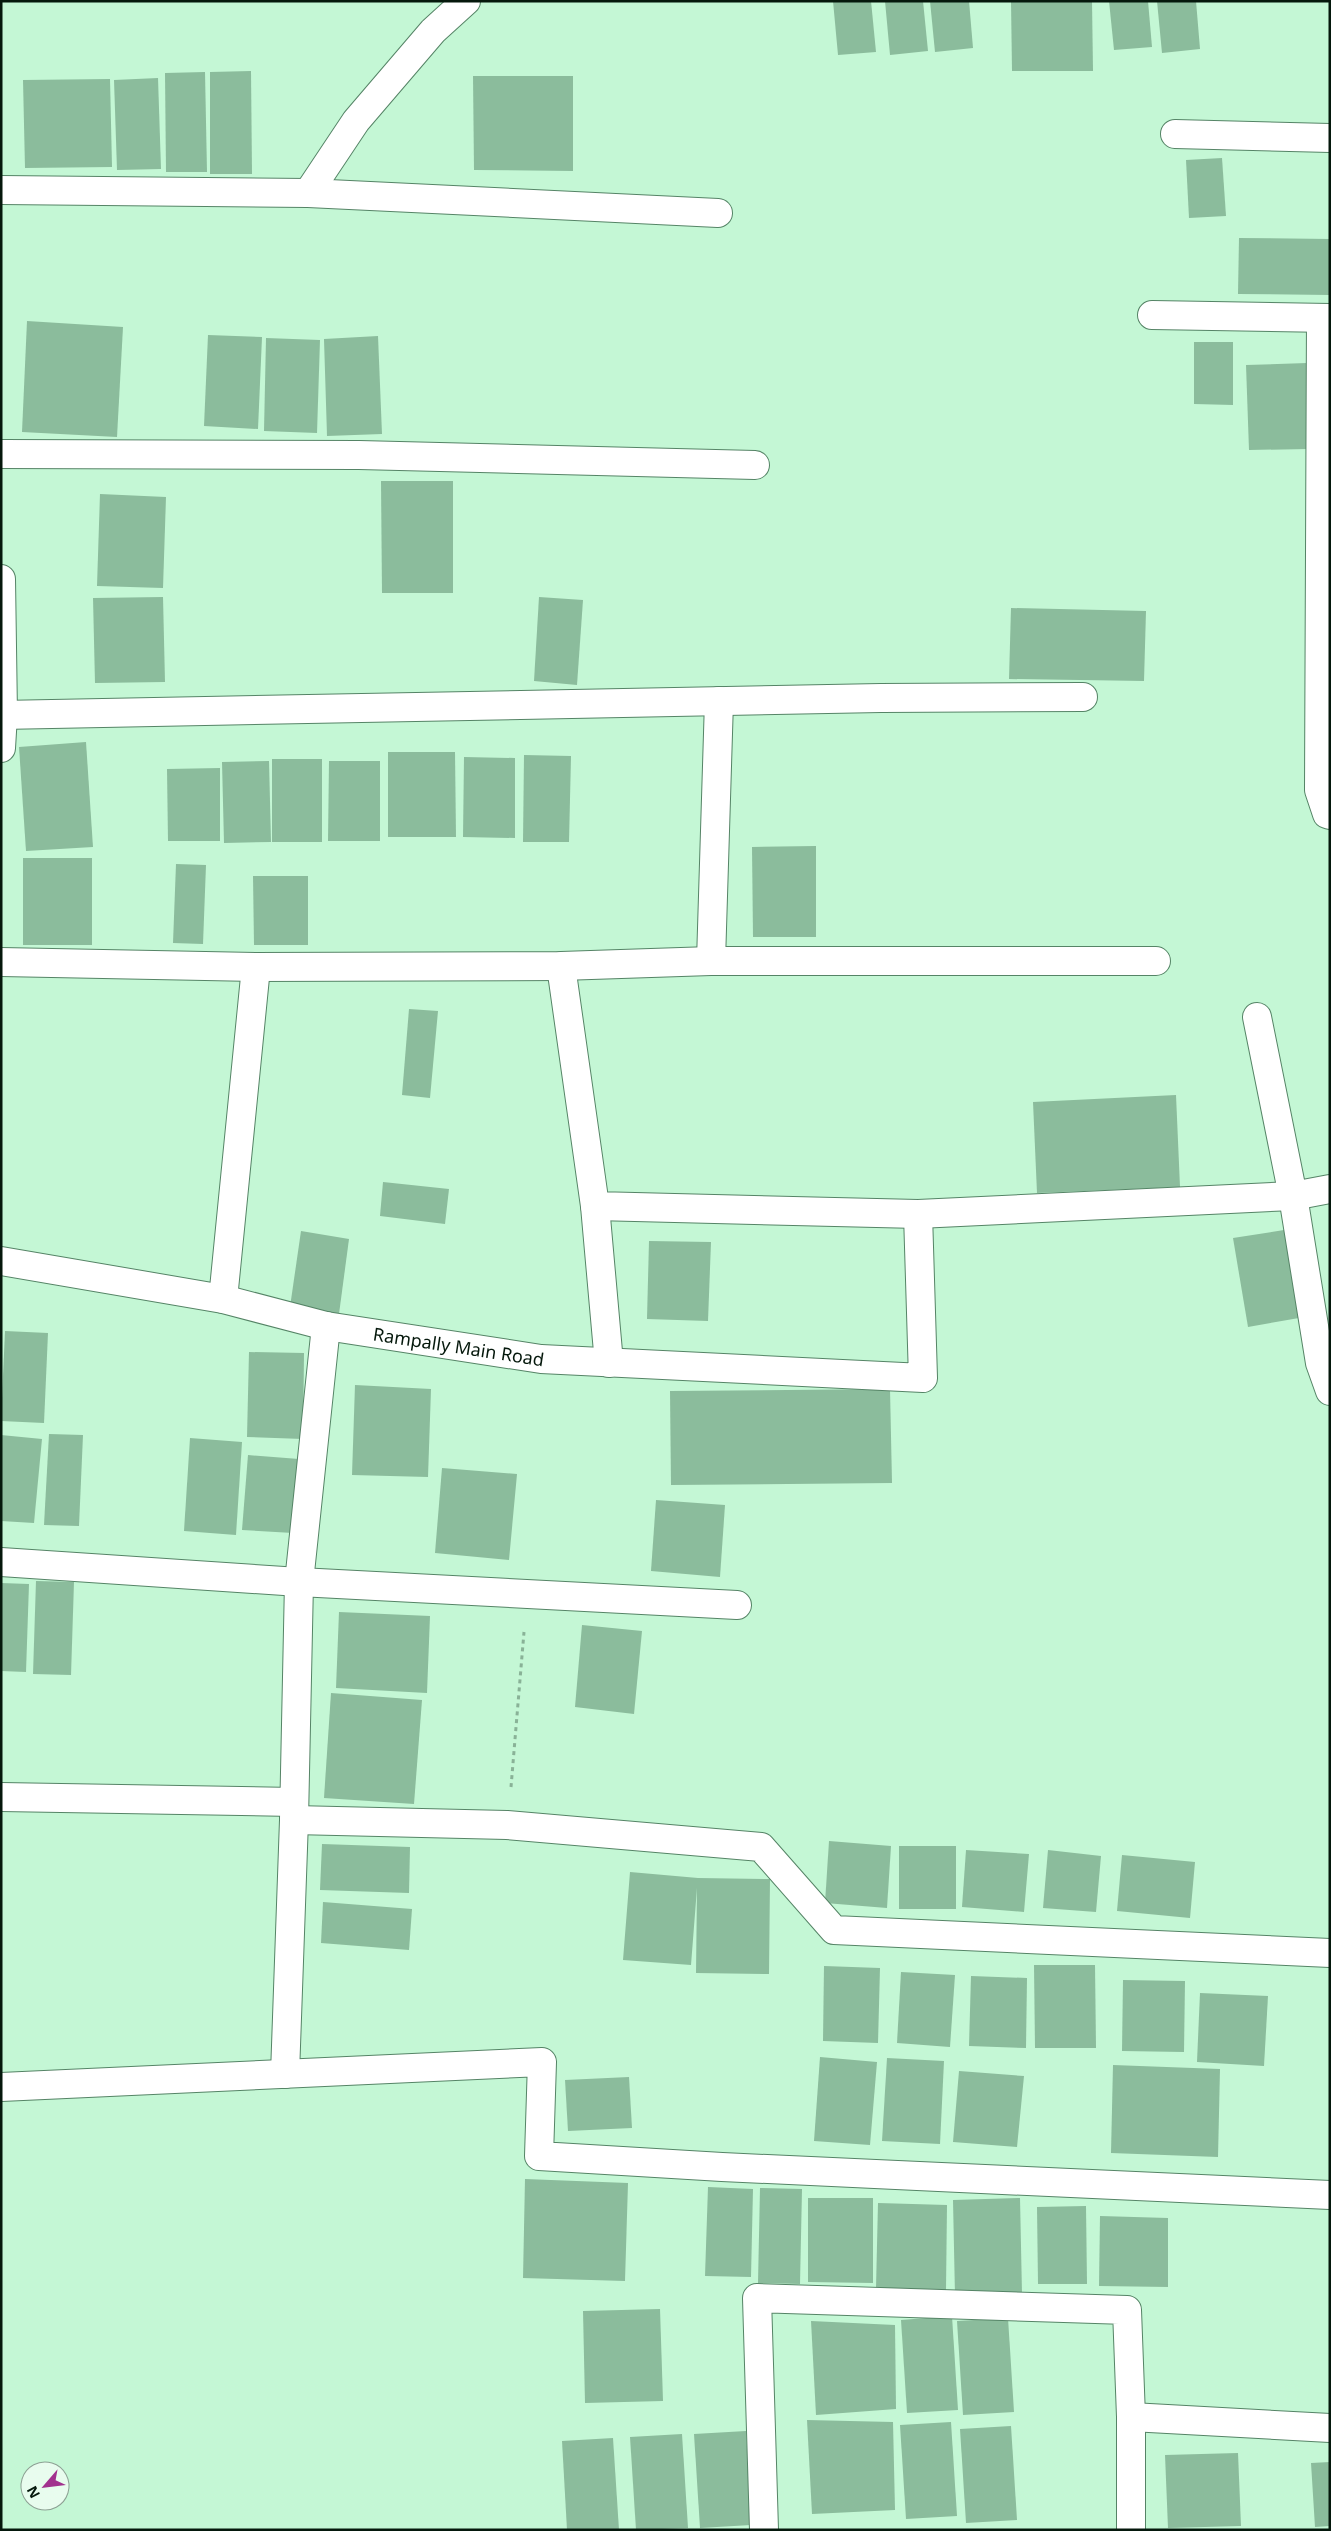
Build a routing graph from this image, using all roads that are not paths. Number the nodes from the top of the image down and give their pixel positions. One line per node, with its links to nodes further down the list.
1 (466, 1): 5 (street)
2 (1175, 134): 3 (street)
3 (1330, 138)
4 (1, 190): 5 (street)
5 (308, 193): 6 (street)
6 (718, 213)
7 (1152, 315): 8 (street)
8 (1325, 318): 11 (street)
9 (1, 454): 10 (street)
10 (754, 465)
11 (1325, 491): 13 (street)
12 (1, 579): 16 (street)
13 (1325, 640): 18 (street)
14 (1083, 697): 15 (street)
15 (719, 701): 16 (street); 21 (street)
16 (2, 715): 17 (street)
17 (1, 748)
18 (1330, 815)
19 (1156, 960): 21 (street)
20 (1, 962): 23 (street)
21 (711, 962): 22 (street)
22 (561, 966): 23 (street); 27 (street)
23 (256, 967): 30 (street)
24 (1256, 1017): 26 (street)
25 (1330, 1189): 26 (street)
26 (1293, 1196): 28 (street); 33 (street)
27 (595, 1206): 28 (street); 32 (street)
28 (918, 1214): 32 (street, Rampally Main Road)
29 (1, 1261): 30 (street, Rampally Main Road)
30 (223, 1299): 31 (street, Rampally Main Road)
31 (326, 1326): 32 (street, Rampally Main Road); 35 (street)
32 (609, 1363)
33 (1330, 1391)
34 (1, 1562): 35 (street)
35 (299, 1582): 36 (street); 38 (street)
36 (737, 1605)
37 (1, 1797): 38 (street)
38 (294, 1811): 39 (street); 40 (street)
39 (1330, 1953)
40 (285, 2074): 41 (street); 42 (street)
41 (1, 2087)
42 (1330, 2195)
43 (1131, 2417): 44 (street); 45 (street); 46 (street)
44 (1330, 2428)
45 (764, 2530)
46 (1131, 2530)

